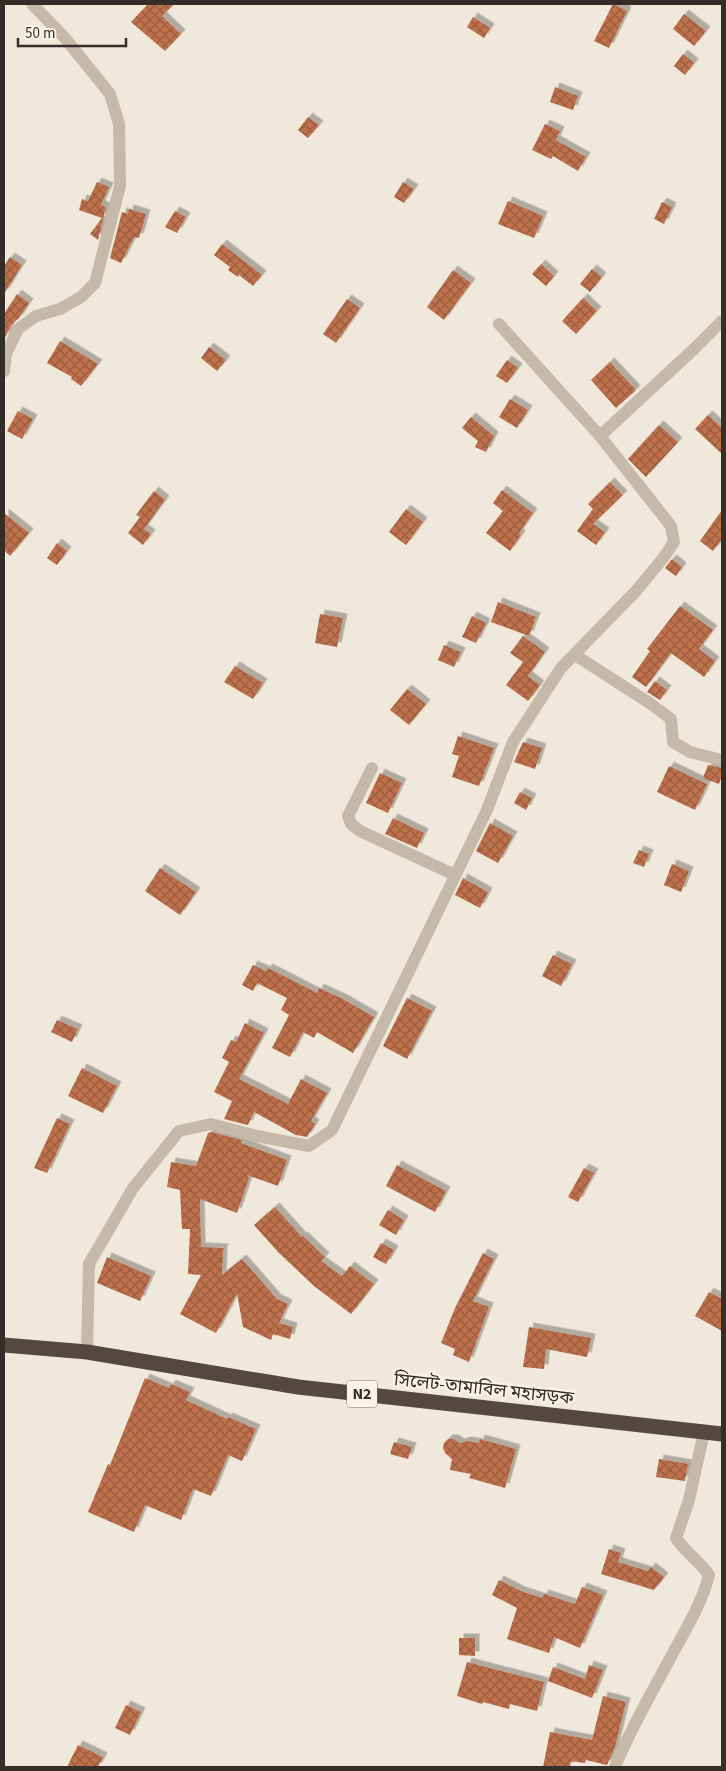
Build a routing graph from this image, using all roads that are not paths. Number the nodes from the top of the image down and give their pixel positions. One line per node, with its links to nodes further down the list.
1 (32, 4): 4 (street)
2 (722, 322): 5 (street)
3 (499, 324): 5 (street)
4 (4, 371)
5 (600, 436): 6 (street)
6 (575, 656): 7 (street); 9 (street)
7 (722, 760)
8 (372, 768): 9 (street)
9 (455, 875): 11 (street)
10 (4, 1344): 11 (highway, সিলেট-তামাবিল মহাসড়ক / N2)
11 (87, 1352): 12 (highway, সিলেট-তামাবিল মহাসড়ক / N2)
12 (704, 1432): 13 (highway, সিলেট-তামাবিল মহাসড়ক / N2); 14 (street)
13 (722, 1434)
14 (615, 1767)

